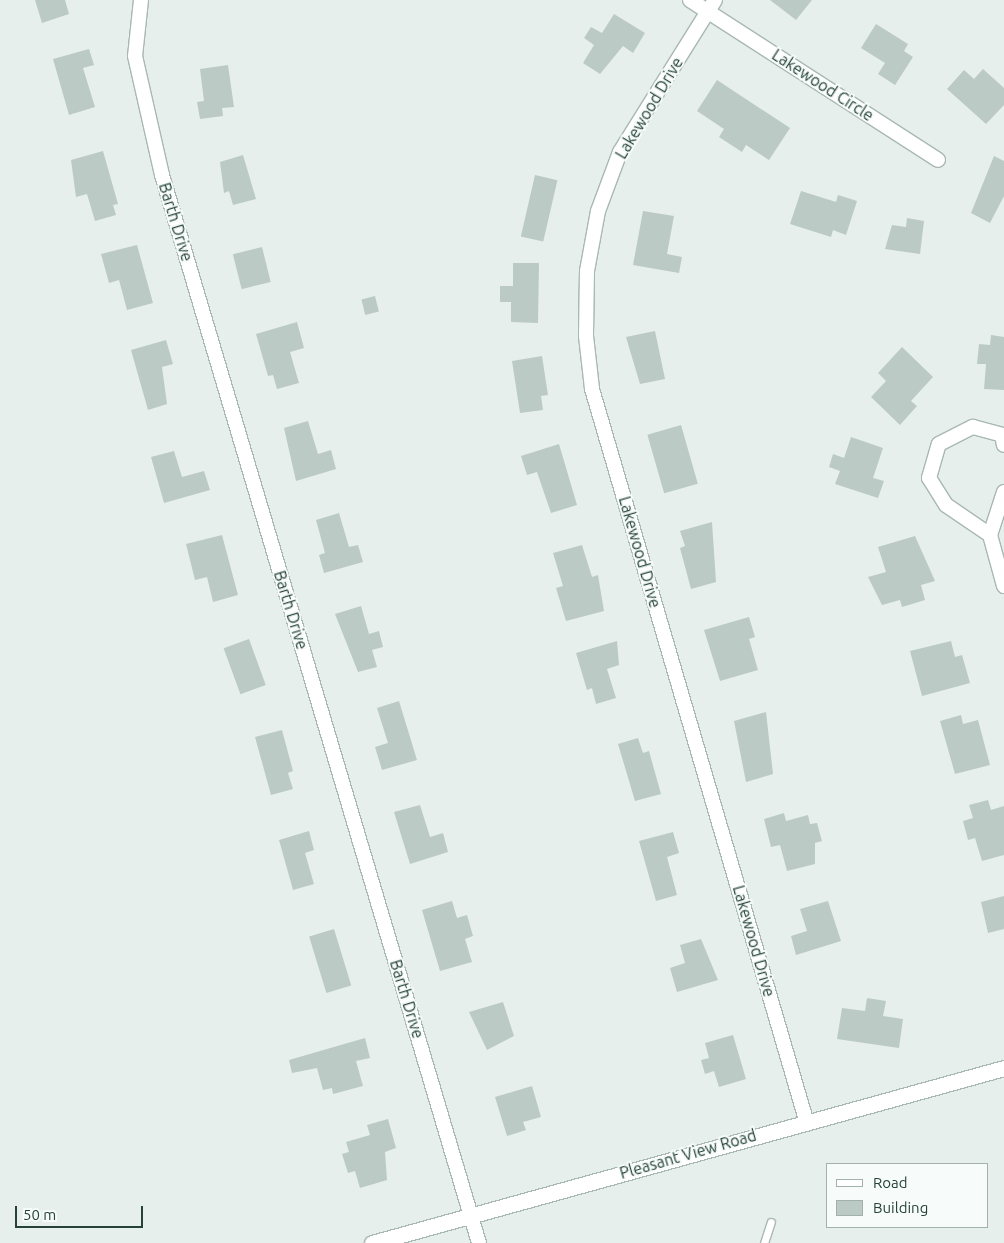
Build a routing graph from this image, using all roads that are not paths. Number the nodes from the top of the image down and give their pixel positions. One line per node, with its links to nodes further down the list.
1 (141, 0): 11 (street, Barth Drive)
2 (690, 0): 3 (street, Lakewood Circle)
3 (711, 6): 4 (street, Lakewood Circle); 10 (street, Lakewood Drive)
4 (938, 160)
5 (1004, 445): 7 (street)
6 (1004, 492): 7 (street)
7 (990, 535): 8 (street)
8 (1004, 586)
9 (1004, 1068): 10 (main road, Pleasant View Road)
10 (806, 1120): 11 (main road, Pleasant View Road)
11 (471, 1217): 13 (main road, Pleasant View Road); 14 (street, Barth Drive)
12 (771, 1222): 15 (lane)
13 (372, 1243)
14 (479, 1243)
15 (764, 1243)

